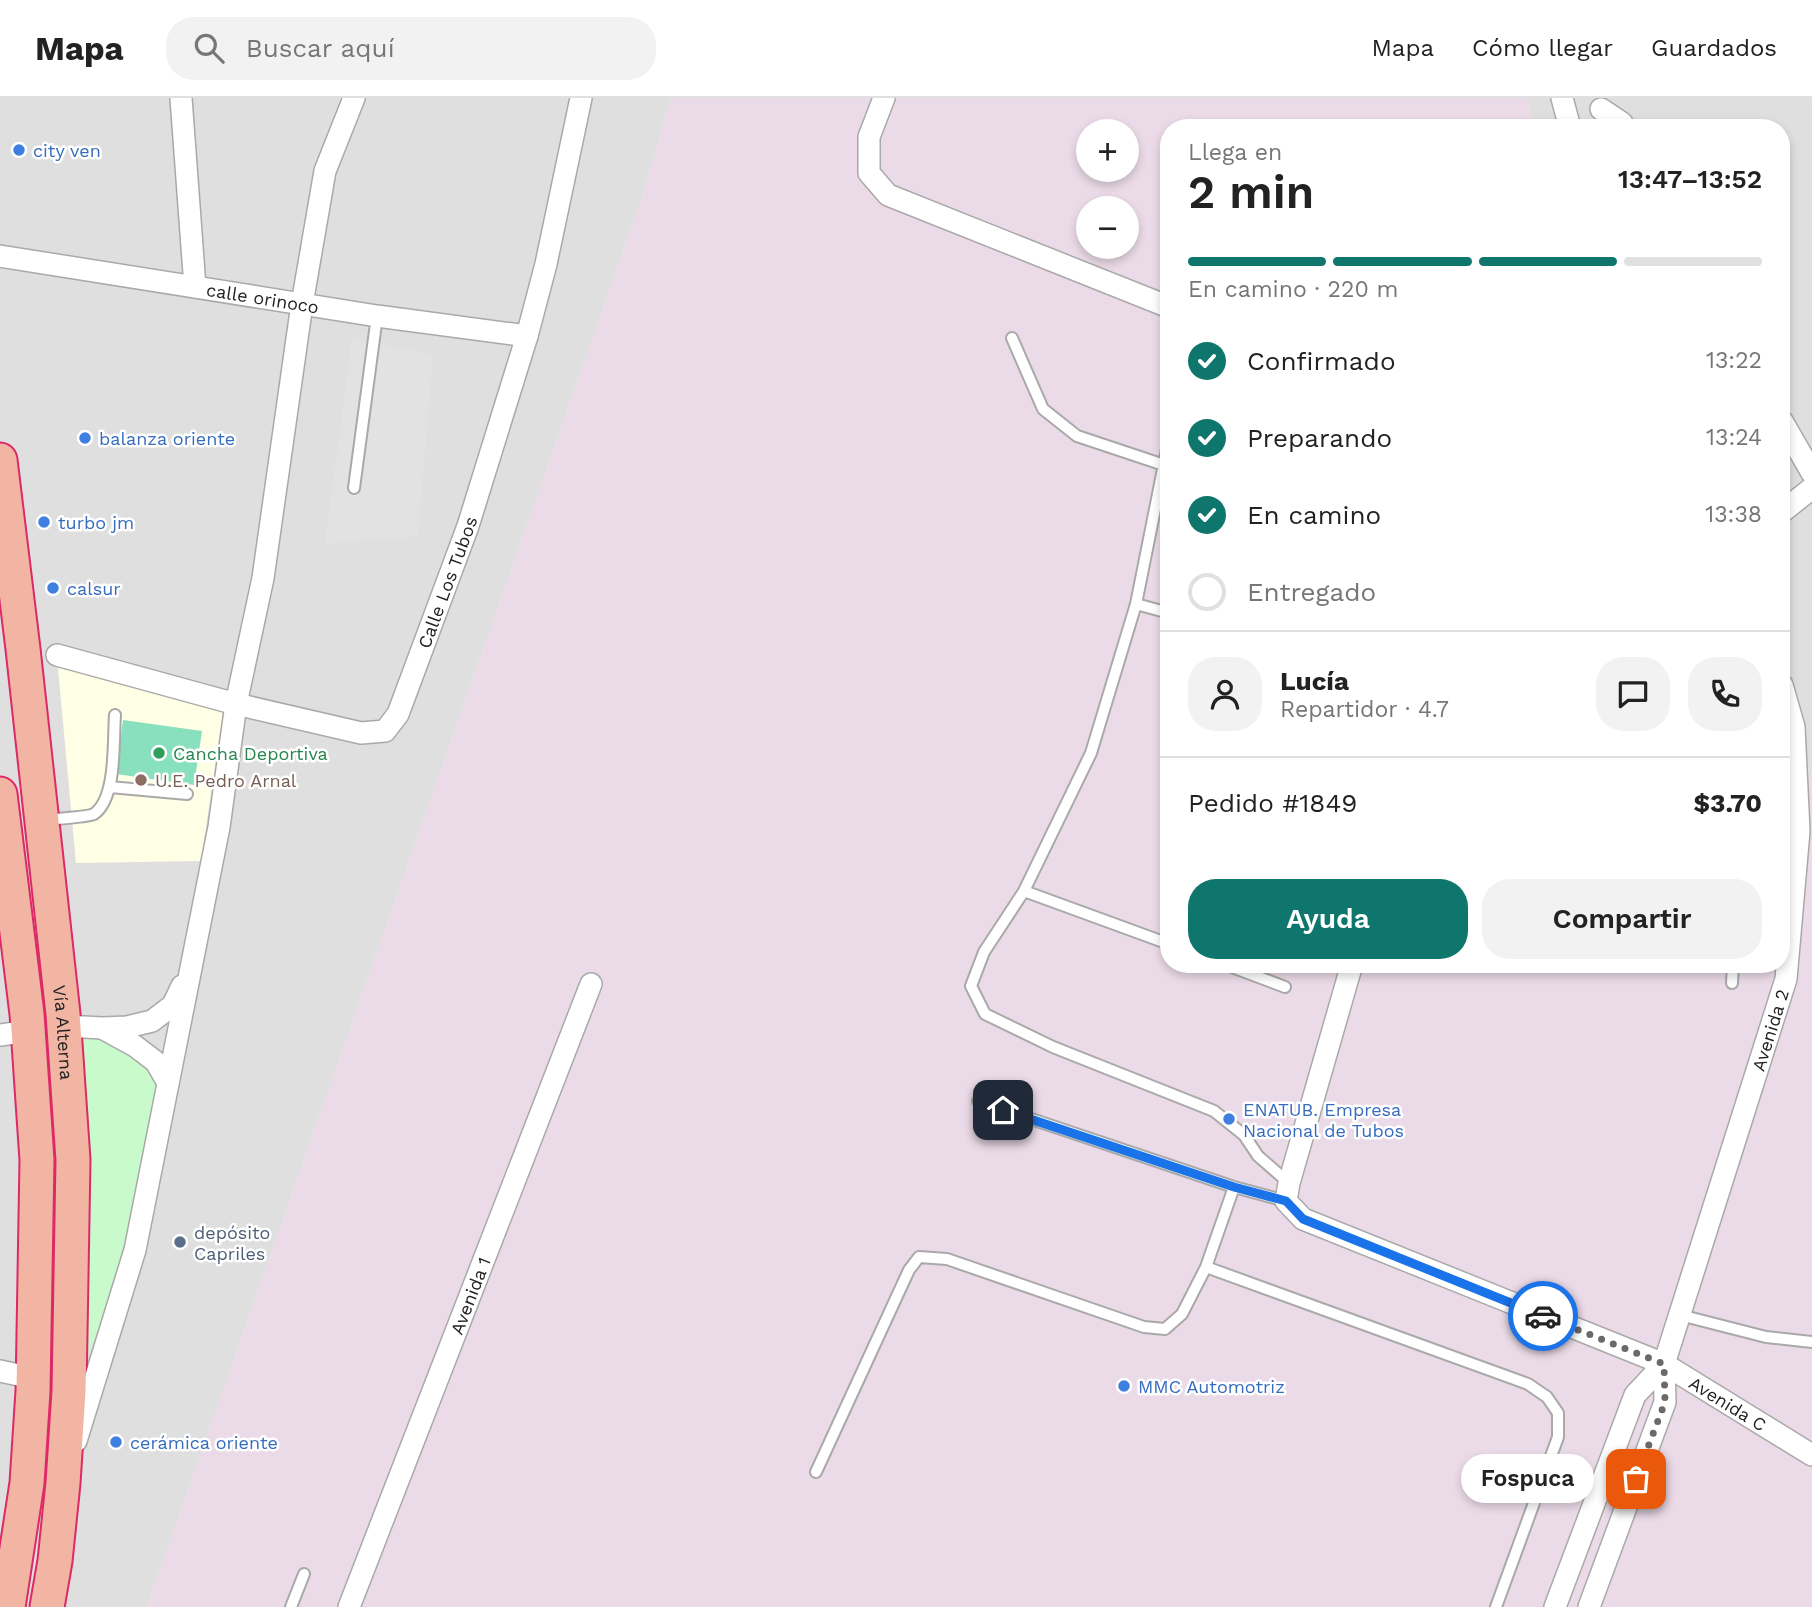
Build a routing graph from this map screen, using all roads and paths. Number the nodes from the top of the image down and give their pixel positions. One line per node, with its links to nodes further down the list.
1 (181, 98): 10 (street)
2 (354, 98): 12 (street)
3 (581, 98): 14 (street, Calle Los Tubos)
4 (884, 98): 11 (street)
5 (1562, 98): 7 (street)
6 (1601, 109): 8 (street)
7 (1568, 119)
8 (1616, 119)
9 (0, 256): 10 (street, calle orinoco)
10 (195, 287): 12 (street, calle orinoco)
11 (1160, 303)
12 (302, 304): 13 (street, calle orinoco); 27 (street)
13 (377, 316): 14 (street, calle orinoco); 21 (lane)
14 (527, 336): 27 (street, Calle Los Tubos)
15 (1012, 338): 18 (lane)
16 (1790, 435): 19 (street)
17 (0, 460): 33 (highway, Vía Alterna)
18 (1160, 464)
19 (1812, 473)
20 (1160, 485): 24 (lane)
21 (354, 488)
22 (1812, 488): 23 (street)
23 (1790, 506)
24 (1136, 604): 25 (lane); 35 (lane)
25 (1160, 611)
26 (57, 655): 27 (street, Calle Los Tubos)
27 (236, 704): 38 (street)
28 (1790, 713): 34 (street, Avenida 2)
29 (115, 715): 30 (lane)
30 (110, 787): 32 (lane); 33 (lane)
31 (0, 794): 48 (highway, Vía Alterna)
32 (187, 794)
33 (42, 821): 46 (highway, Vía Alterna)
34 (1805, 835): 37 (street, Avenida 2)
35 (1024, 891): 36 (lane); 52 (lane)
36 (1160, 941)
37 (1790, 949)
38 (191, 964): 47 (street); 49 (street)
39 (1248, 973): 45 (lane)
40 (1349, 973): 52 (street)
41 (1733, 973): 43 (lane)
42 (1787, 973): 54 (street, Avenida 2)
43 (1732, 983)
44 (591, 984): 66 (street, Avenida 1)
45 (1285, 987)
46 (64, 1026): 47 (street); 61 (highway, Vía Alterna)
47 (103, 1028): 49 (street)
48 (14, 1033): 58 (highway, Vía Alterna)
49 (168, 1083): 61 (street)
50 (978, 1101): 51 (lane, Avenida C)
51 (1234, 1187): 52 (lane, Avenida C); 53 (lane)
52 (1287, 1192): 56 (street, Avenida C)
53 (1206, 1267): 60 (lane); 67 (lane)
54 (1680, 1315): 55 (lane); 56 (street, Avenida 2)
55 (1812, 1342)
56 (1664, 1364): 59 (street, Avenida C); 68 (street, Avenida 2); 69 (street, Avenida 2)
57 (0, 1371): 58 (street)
58 (33, 1378): 63 (highway, Vía Alterna)
59 (1812, 1455)
60 (816, 1472)
61 (63, 1483): 64 (highway, Vía Alterna)
62 (304, 1574): 65 (lane)
63 (6, 1600)
64 (47, 1607)
65 (291, 1607)
66 (349, 1607)
67 (1496, 1607)
68 (1555, 1607)
69 (1589, 1607)

